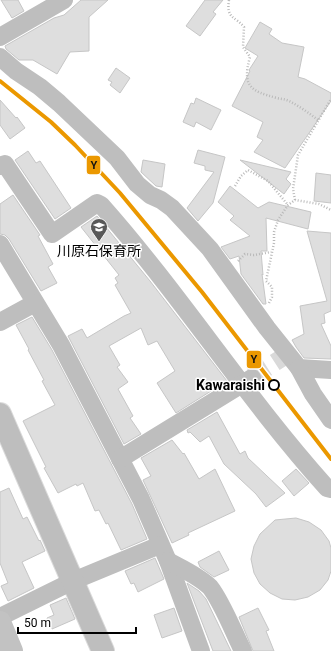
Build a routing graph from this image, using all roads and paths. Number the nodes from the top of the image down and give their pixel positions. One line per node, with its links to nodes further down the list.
1 (64, 0): 3 (street)
2 (229, 0): 6 (path)
3 (0, 37)
4 (0, 57): 14 (street)
5 (331, 99): 6 (path)
6 (318, 120): 9 (path)
7 (0, 166): 20 (street)
8 (235, 186): 10 (path)
9 (295, 200): 10 (path); 11 (path)
10 (288, 205): 13 (path)
11 (331, 210)
12 (0, 244): 15 (street)
13 (272, 252): 14 (path); 16 (path)
14 (227, 274): 16 (street)
15 (35, 303): 17 (street); 23 (street)
16 (261, 320): 18 (street)
17 (0, 322)
18 (299, 368): 19 (street); 22 (street)
19 (331, 370)
20 (248, 380): 23 (street); 24 (street)
21 (0, 414): 26 (highway)
22 (331, 420)
23 (120, 459): 25 (street)
24 (331, 490)
25 (164, 553): 26 (street); 31 (street); 32 (street)
26 (73, 581): 27 (street); 30 (highway)
27 (0, 617)
28 (0, 622): 29 (street)
29 (12, 651)
30 (103, 651)
31 (201, 651)
32 (242, 651)

